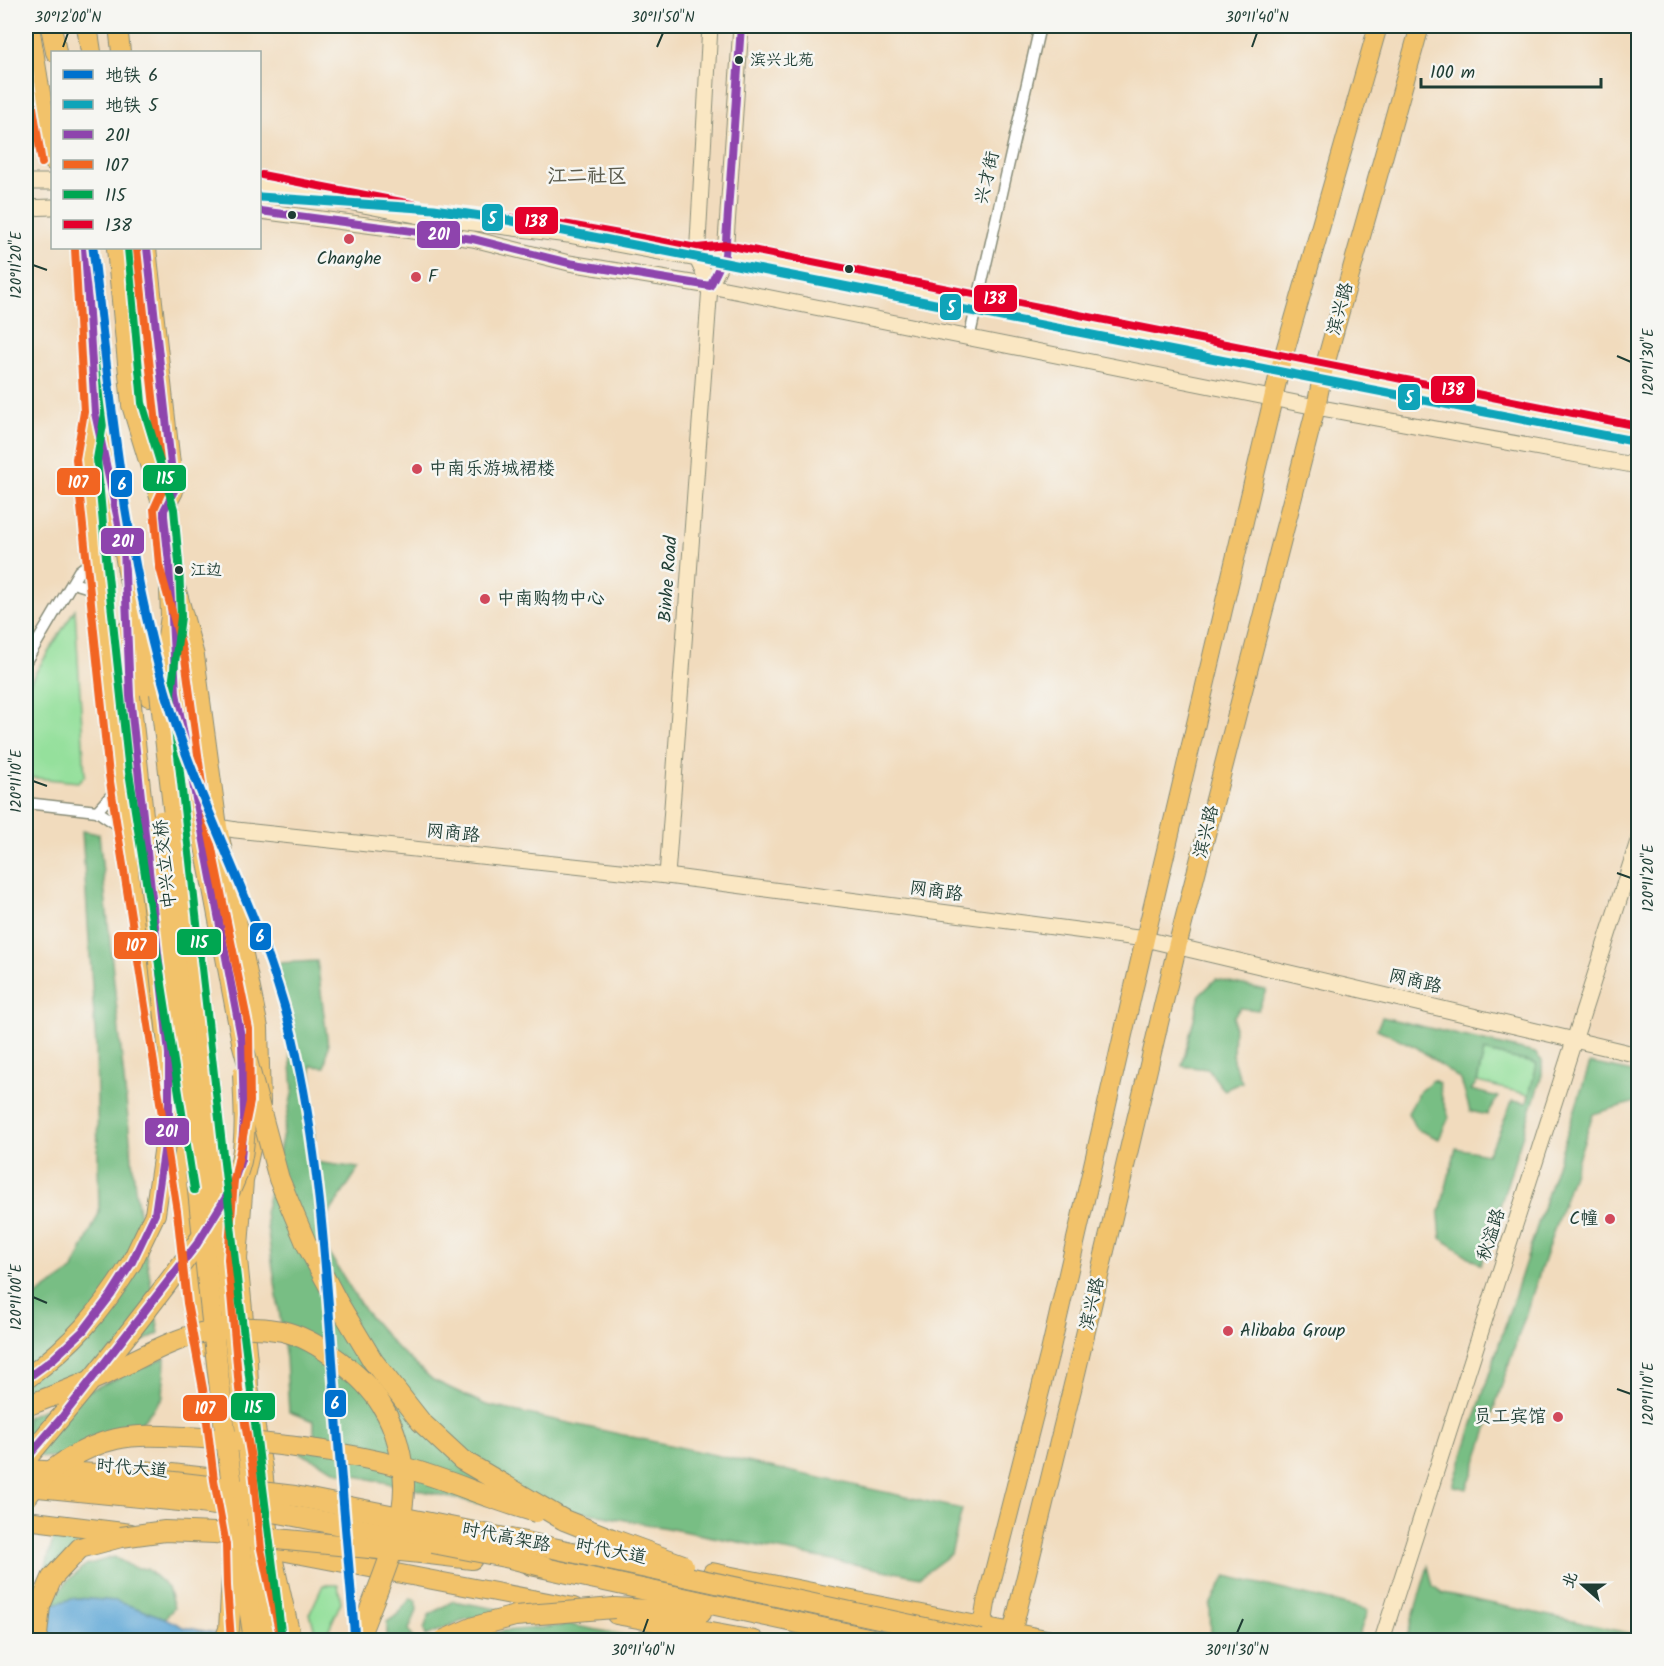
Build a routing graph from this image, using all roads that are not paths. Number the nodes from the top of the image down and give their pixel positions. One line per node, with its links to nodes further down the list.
1 (30, 26): 13 (main road)
2 (51, 26): 10 (highway)
3 (87, 26): 11 (highway)
4 (118, 26): 12 (main road)
5 (710, 26): 24 (main road, Binhe Road)
6 (741, 26): 23 (main road, Binhe Road)
7 (1040, 26): 26 (street, 兴才街)
8 (1378, 26): 28 (main road, 滨兴路)
9 (1420, 26): 29 (main road, 滨兴路)
10 (56, 51)
11 (91, 51)
12 (121, 51)
13 (51, 155)
14 (26, 182): 15 (main road)
15 (51, 182)
16 (261, 185): 24 (main road)
17 (51, 207): 18 (main road)
18 (26, 208)
19 (261, 211): 25 (main road)
20 (85, 249): 32 (highway, 中兴立交桥)
21 (117, 249): 35 (highway)
22 (147, 249): 35 (main road)
23 (725, 255): 24 (main road); 25 (main road, Binhe Road); 26 (main road)
24 (697, 259): 25 (main road, Binhe Road)
25 (710, 286): 27 (main road); 48 (main road, Binhe Road)
26 (975, 306): 27 (street, 兴才街); 28 (main road)
27 (969, 339): 30 (main road)
28 (1281, 364): 29 (main road); 30 (main road, 滨兴路)
29 (1323, 372): 31 (main road, 滨兴路); 33 (main road)
30 (1273, 398): 31 (main road); 49 (main road, 滨兴路)
31 (1316, 407): 34 (main road); 50 (main road, 滨兴路)
32 (94, 413): 36 (main road); 41 (highway, 中兴立交桥)
33 (1638, 437)
34 (1638, 466)
35 (164, 510): 37 (highway)
36 (96, 558): 38 (street); 39 (main road)
37 (169, 563): 41 (highway); 45 (main road)
38 (73, 583): 39 (street); 40 (street)
39 (100, 591): 42 (main road)
40 (26, 661)
41 (154, 694): 52 (highway); 54 (highway, bridge); 65 (highway, 中兴立交桥, bridge); 76 (highway, bridge)
42 (119, 773): 44 (street); 46 (main road)
43 (26, 803): 44 (street)
44 (97, 811): 46 (street)
45 (218, 827): 48 (main road, 网商路); 56 (main road)
46 (128, 832): 55 (main road)
47 (1638, 841): 51 (main road, 秋溢路)
48 (667, 876): 49 (main road, 网商路)
49 (1145, 939): 50 (main road, 网商路); 72 (main road, 滨兴路)
50 (1178, 947): 51 (main road, 网商路); 73 (main road, 滨兴路)
51 (1575, 1040): 53 (main road, 网商路); 83 (main road, 秋溢路)
52 (242, 1042): 58 (highway, bridge); 66 (highway, bridge)
53 (1638, 1055)
54 (26, 1379)
55 (213, 1387): 56 (main road); 60 (main road)
56 (249, 1387): 62 (main road)
57 (26, 1406): 78 (highway, bridge)
58 (26, 1459): 60 (main road, 时代大道)
59 (26, 1470): 70 (highway, 时代高架路, bridge)
60 (224, 1479): 62 (main road, 时代大道); 67 (main road)
61 (26, 1486): 69 (highway, 时代高架路, bridge)
62 (264, 1486): 68 (main road); 72 (main road, 时代大道)
63 (26, 1498): 66 (highway, bridge)
64 (26, 1520): 67 (main road)
65 (236, 1520): 74 (highway, 中兴立交桥, bridge); 74 (highway, bridge)
66 (564, 1520): 70 (highway, bridge)
67 (237, 1544): 68 (main road); 74 (main road)
68 (271, 1548): 77 (main road); 80 (main road)
69 (546, 1567): 71 (highway, 时代高架路); 75 (highway, bridge)
70 (782, 1598): 72 (highway, 时代高架路, bridge)
71 (843, 1633): 79 (highway, bridge); 81 (highway, 时代高架路)
72 (981, 1636): 73 (main road, 时代大道)
73 (1009, 1637): 82 (main road, 时代大道)
74 (240, 1640)
75 (39, 1641)
76 (272, 1641)
77 (292, 1641)
78 (358, 1641)
79 (444, 1641)
80 (755, 1641)
81 (878, 1641)
82 (1051, 1641)
83 (1382, 1641)

